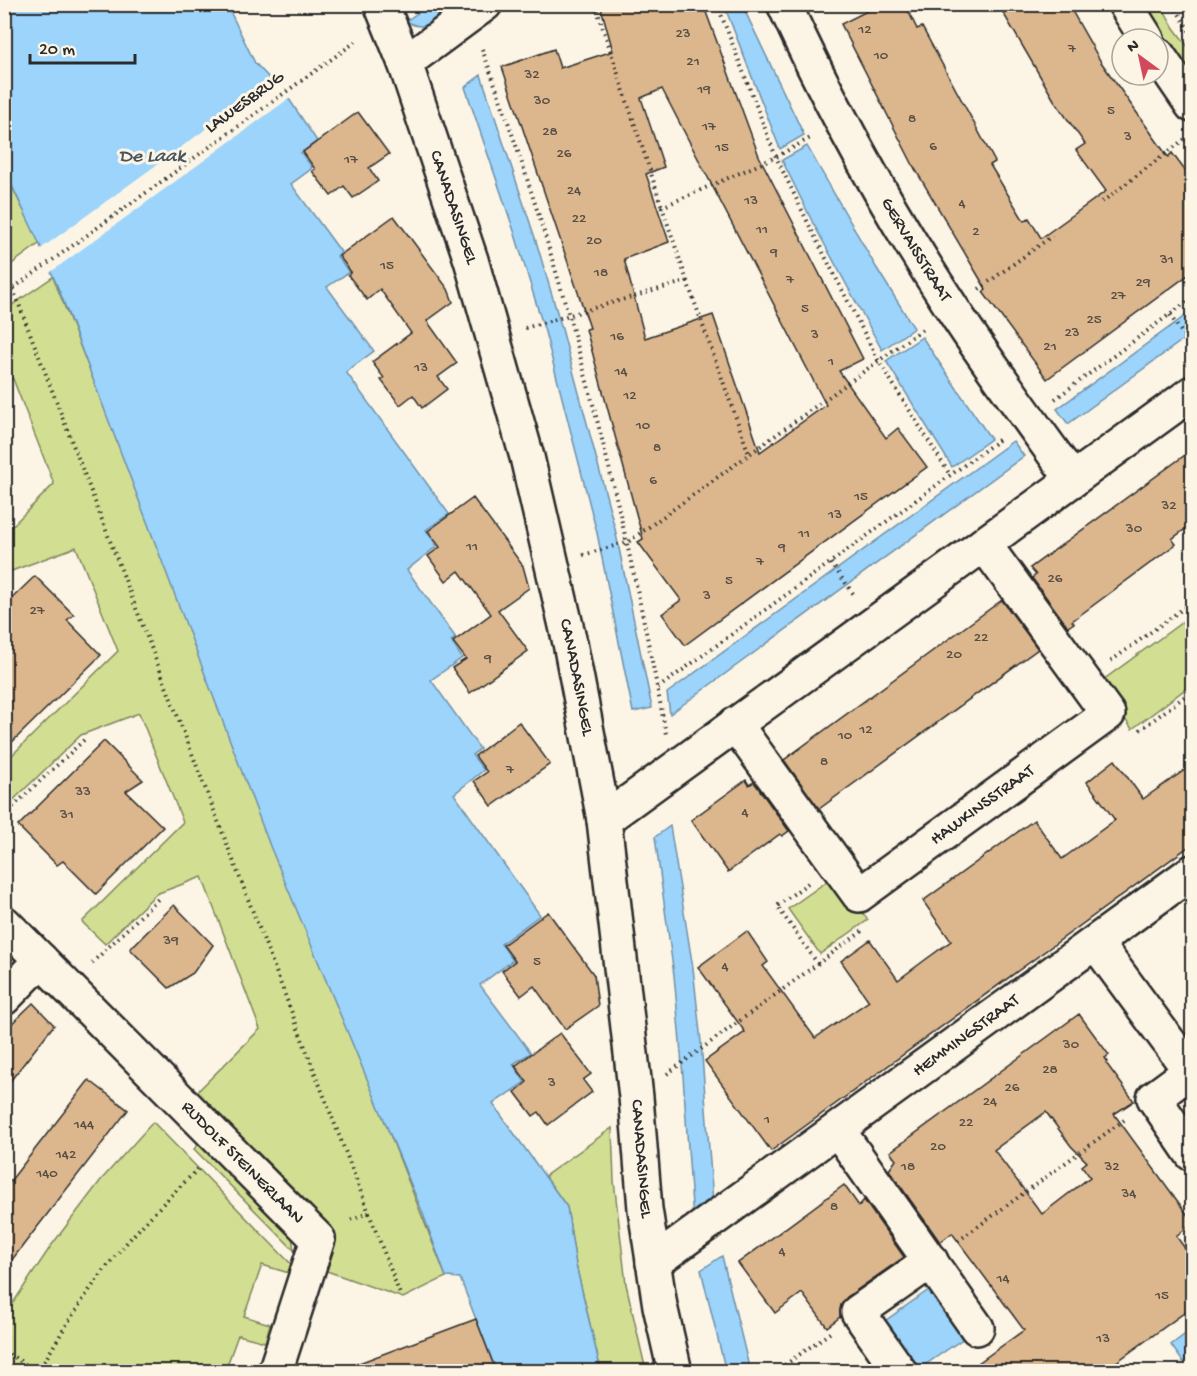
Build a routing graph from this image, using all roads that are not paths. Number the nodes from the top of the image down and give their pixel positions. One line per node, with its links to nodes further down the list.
1 (784, 4): 10 (street, GERVAISSTRAAT)
2 (1125, 4): 5 (street)
3 (477, 10): 6 (street)
4 (384, 12): 6 (street, CANADASINGEL)
5 (1140, 27)
6 (405, 63): 13 (street, CANADASINGEL)
7 (1170, 73): 8 (street)
8 (1192, 105)
9 (1192, 393): 10 (street)
10 (1073, 480): 11 (street)
11 (984, 544): 12 (street); 12 (street, HAWKINSSTRAAT)
12 (735, 724): 13 (street)
13 (604, 819): 23 (street, CANADASINGEL)
14 (1192, 872): 16 (street, HEMMINGSTRAAT)
15 (4, 923): 17 (street, RUDOLF STEINERLAAN)
16 (1096, 943): 19 (street); 20 (street, HEMMINGSTRAAT)
17 (41, 960): 18 (street); 25 (street, RUDOLF STEINERLAAN)
18 (4, 998)
19 (1192, 1071): 21 (street)
20 (838, 1130): 22 (street); 23 (street, HEMMINGSTRAAT)
21 (1192, 1154)
22 (931, 1262): 24 (street); 27 (street)
23 (652, 1263): 26 (street, CANADASINGEL)
24 (977, 1328)
25 (275, 1371)
26 (675, 1371)
27 (900, 1371)

